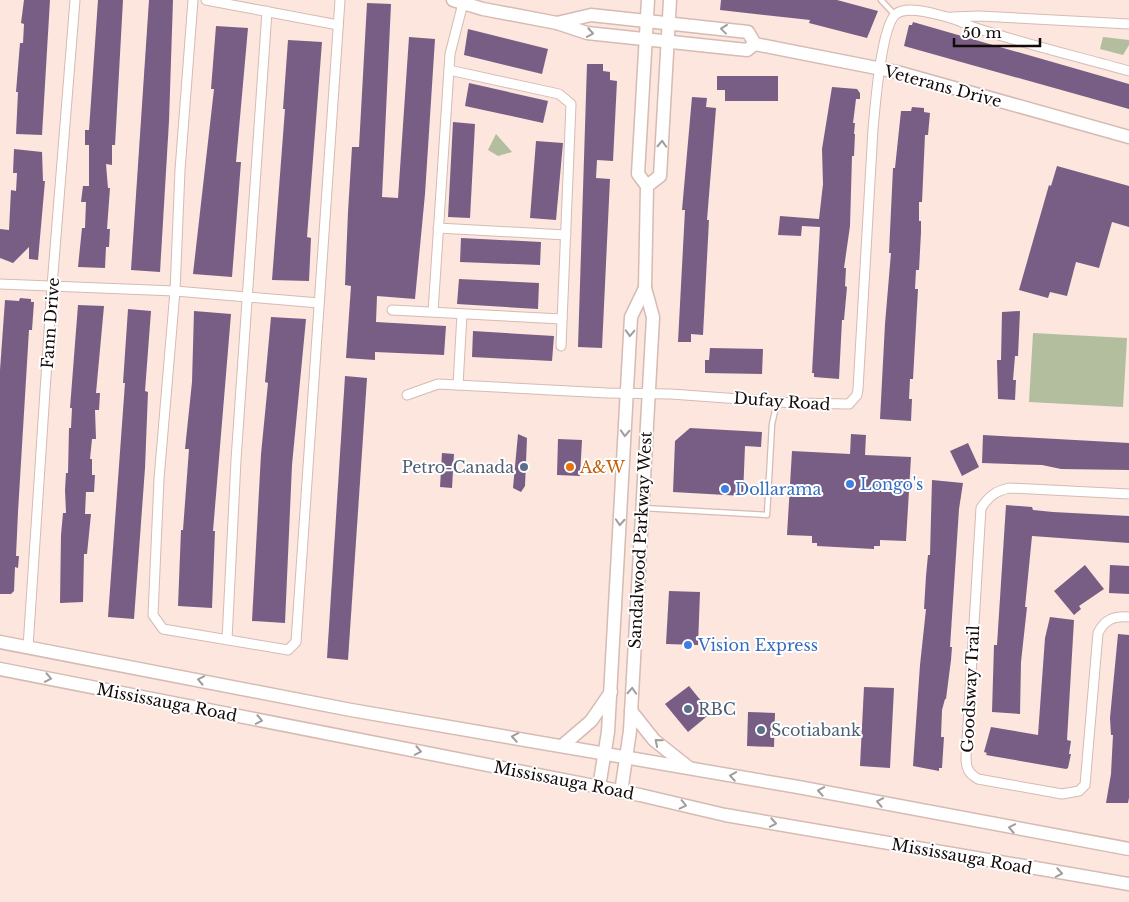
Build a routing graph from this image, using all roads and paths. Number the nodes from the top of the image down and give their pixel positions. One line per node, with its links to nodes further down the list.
1 (75, 0): 28 (street, Fann Drive)
2 (193, 0): 30 (street)
3 (206, 0): 9 (street)
4 (340, 0): 16 (street)
5 (648, 0): 12 (main road, Sandalwood Parkway West)
6 (670, 0): 14 (main road)
7 (881, 0): 10 (lane)
8 (460, 1): 13 (main road, Veterans Drive); 21 (street)
9 (267, 12): 16 (street); 31 (street)
10 (895, 15): 11 (street); 20 (street)
11 (950, 17): 15 (street); 22 (street)
12 (646, 20): 13 (main road, Veterans Drive); 14 (main road, Veterans Drive); 17 (main road, Sandalwood Parkway West)
13 (557, 22): 17 (main road, Veterans Drive, one-way to 17)
14 (668, 22): 18 (main road); 19 (main road, Veterans Drive, one-way to 14)
15 (1129, 24)
16 (338, 25): 32 (street)
17 (646, 39): 18 (main road, Veterans Drive); 24 (main road, Sandalwood Parkway West)
18 (667, 42): 19 (main road, Veterans Drive); 24 (main road, one-way to 18)
19 (755, 44): 20 (main road, Veterans Drive)
20 (880, 68): 23 (main road, Veterans Drive); 42 (street, Dufay Road)
21 (449, 70): 25 (street); 26 (street)
22 (1129, 71)
23 (1129, 137)
24 (646, 186): 29 (main road, Sandalwood Parkway West)
25 (438, 228): 26 (street); 34 (street)
26 (566, 235): 36 (street)
27 (0, 284): 28 (street)
28 (52, 286): 30 (street); 48 (street, Fann Drive)
29 (645, 288): 39 (main road, Sandalwood Parkway West, one-way to 39); 40 (main road, Sandalwood Parkway West)
30 (176, 291): 31 (street); 46 (street)
31 (247, 298): 32 (street); 46 (street)
32 (319, 303): 46 (street)
33 (392, 310): 34 (street)
34 (433, 312): 35 (street)
35 (462, 314): 36 (street); 38 (street)
36 (562, 319): 37 (street)
37 (561, 346)
38 (458, 385): 39 (street, Dufay Road); 41 (street, Dufay Road)
39 (628, 393): 40 (street, Dufay Road); 50 (main road, Sandalwood Parkway West, one-way to 50)
40 (648, 393): 42 (street, Dufay Road); 44 (main road, Sandalwood Parkway West)
41 (407, 394)
42 (777, 402): 44 (lane)
43 (1129, 494): 45 (street, Goodsway Trail)
44 (642, 508): 51 (main road, Sandalwood Parkway West, one-way to 44)
45 (1129, 617)
46 (227, 640)
47 (0, 642): 48 (main road, Mississauga Road)
48 (28, 647): 52 (main road, Mississauga Road, one-way to 48)
49 (0, 669): 56 (main road, Mississauga Road, one-way to 56)
50 (611, 692): 52 (main road); 53 (main road, Sandalwood Parkway West)
51 (631, 710): 54 (main road, Sandalwood Parkway West); 55 (main road, one-way to 51)
52 (563, 745): 53 (main road, Mississauga Road)
53 (605, 753): 54 (main road, Mississauga Road); 56 (main road, Sandalwood Parkway West)
54 (626, 757): 55 (main road, Mississauga Road); 57 (main road, Sandalwood Parkway West)
55 (690, 769): 58 (main road, Mississauga Road, one-way to 55)
56 (599, 787): 57 (main road, Mississauga Road)
57 (622, 792): 59 (main road, Mississauga Road, one-way to 59)
58 (1129, 849)
59 (1129, 884)

